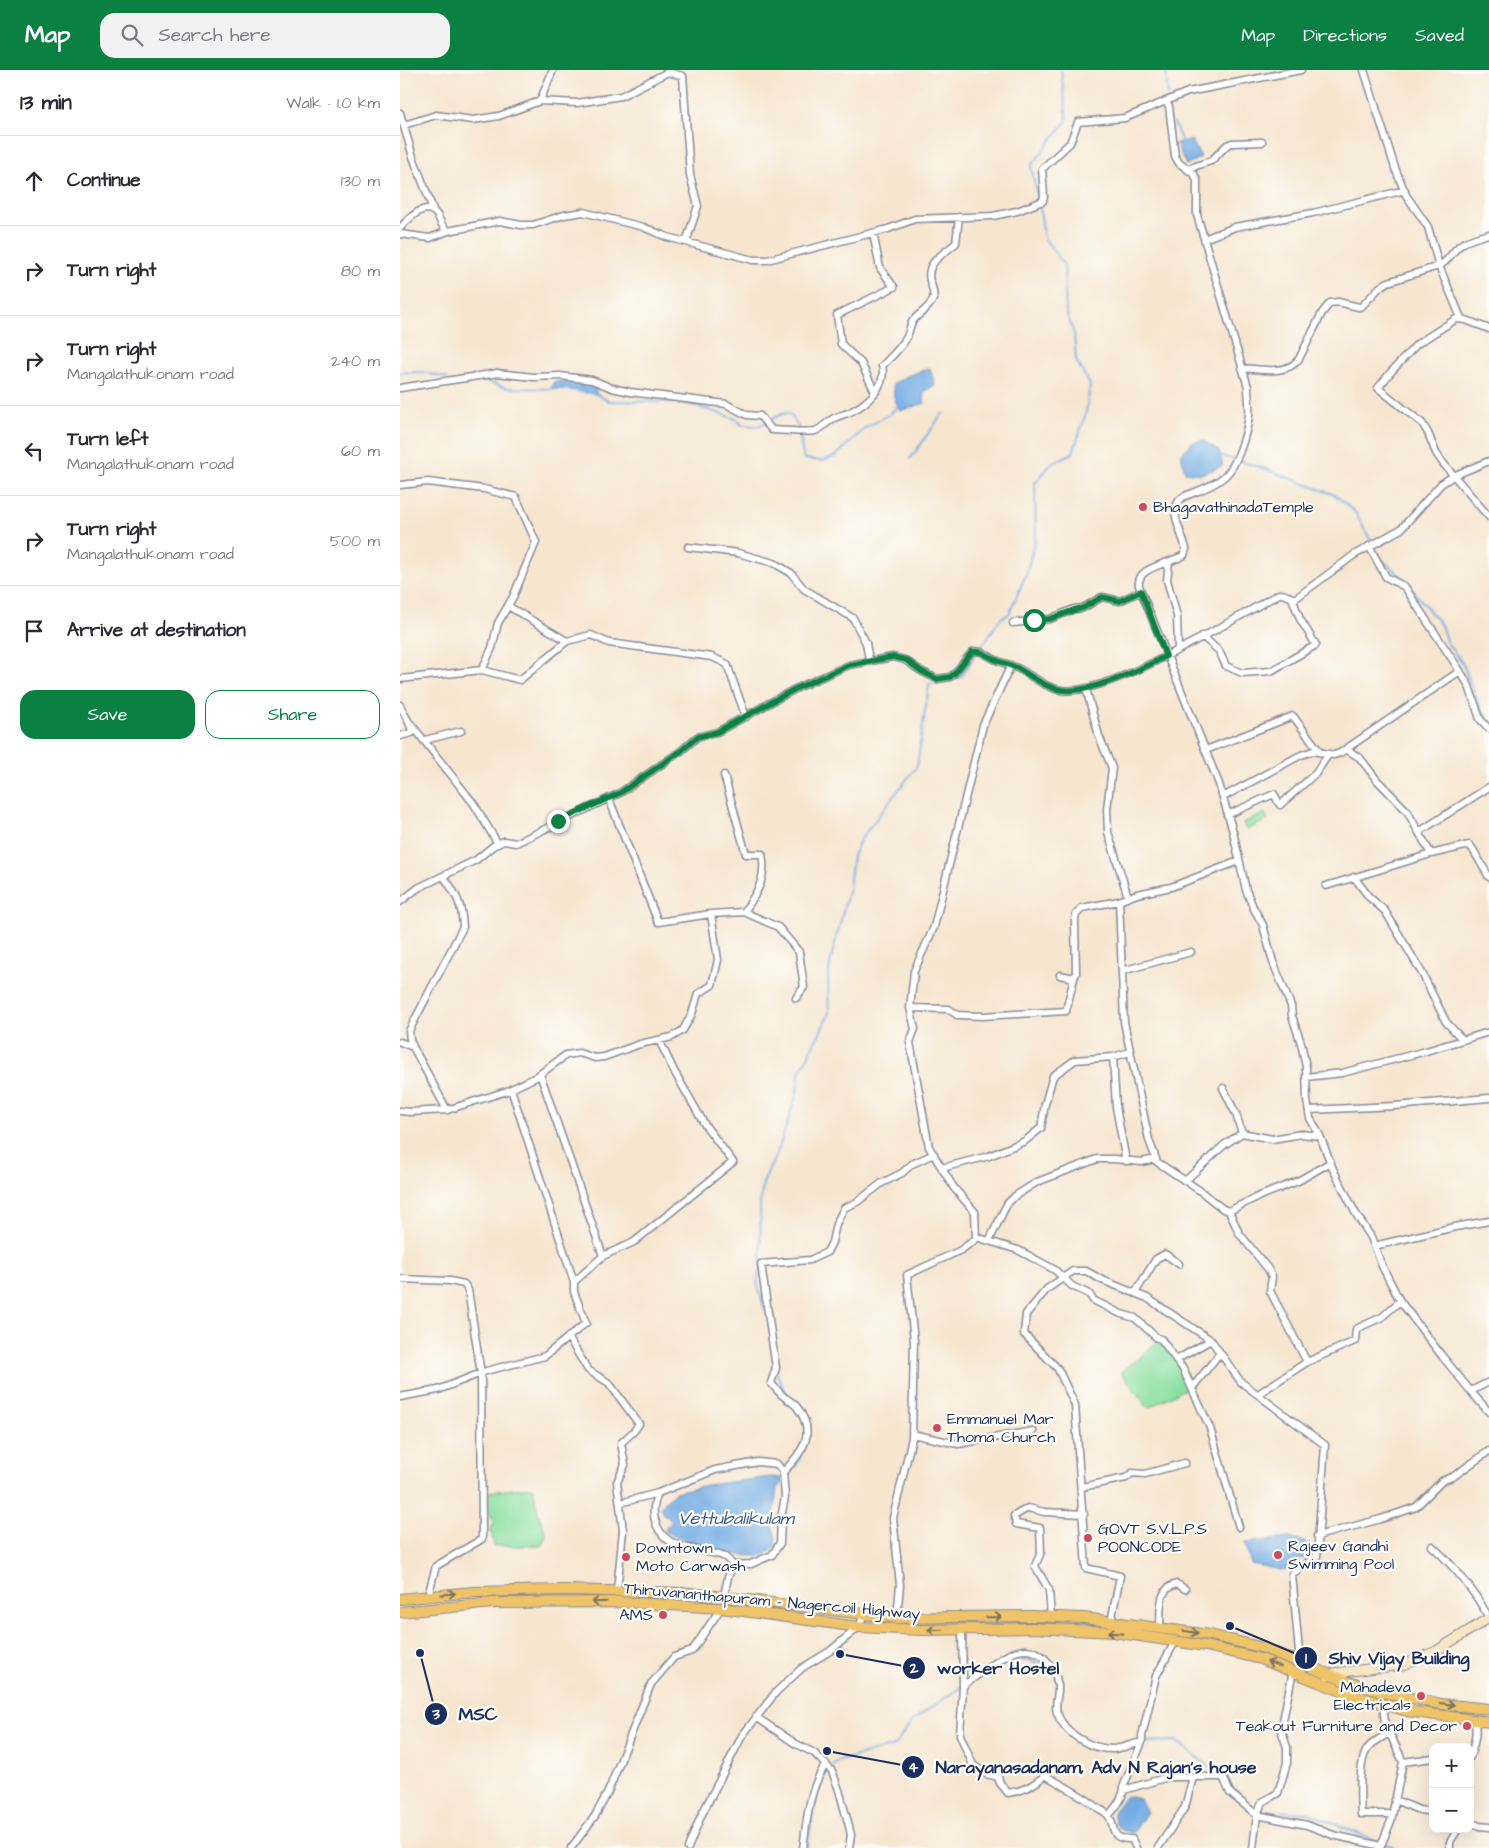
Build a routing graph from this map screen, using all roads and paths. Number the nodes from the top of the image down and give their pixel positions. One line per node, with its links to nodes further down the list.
1 (553, 70): 5 (street)
2 (1301, 70): 4 (street)
3 (1364, 70): 11 (street)
4 (1283, 71): 6 (street)
5 (540, 101): 8 (street); 22 (street)
6 (1165, 101): 10 (street); 13 (street)
7 (400, 113): 8 (street)
8 (404, 125): 12 (street)
9 (1262, 142): 10 (street)
10 (1187, 169): 21 (street)
11 (1404, 190): 21 (street); 23 (street)
12 (434, 212): 14 (street); 15 (street)
13 (959, 217): 17 (street); 28 (street)
14 (442, 226): 16 (street); 20 (street)
15 (400, 228)
16 (448, 231): 20 (street); 22 (street)
17 (873, 233): 22 (street); 28 (street)
18 (400, 234): 20 (street)
19 (1489, 234): 23 (street)
20 (440, 235)
21 (1204, 239): 26 (street)
22 (686, 242)
23 (1439, 266): 24 (street); 26 (street)
24 (1461, 318): 25 (street); 30 (street)
25 (1489, 329)
26 (1242, 368): 35 (street)
27 (400, 388): 28 (street)
28 (875, 392)
29 (1489, 461): 30 (street)
30 (1453, 476): 32 (street); 33 (street)
31 (400, 486): 38 (street)
32 (1489, 517)
33 (1370, 546): 37 (street); 47 (street)
34 (688, 547): 44 (street)
35 (1169, 564): 36 (street); 42 (street)
36 (1141, 591): 39 (street); 43 (street)
37 (1292, 598): 40 (street); 40 (street)
38 (508, 606): 41 (street); 46 (street)
39 (1013, 623)
40 (1202, 636): 42 (street)
41 (567, 641): 46 (street); 51 (street)
42 (1178, 649): 43 (street)
43 (1166, 656): 49 (street); 58 (street)
44 (869, 660): 45 (street); 51 (street)
45 (1011, 665): 49 (street); 84 (street)
46 (482, 670): 48 (street)
47 (1460, 671): 53 (street); 57 (street)
48 (400, 679)
49 (1086, 688): 74 (street)
50 (400, 705): 52 (street)
51 (746, 717): 64 (street)
52 (411, 724): 55 (street); 56 (street)
53 (1489, 729)
54 (461, 731): 56 (street)
55 (400, 736)
56 (425, 740): 67 (street)
57 (1346, 749): 60 (street); 66 (street)
58 (1206, 750): 59 (street); 63 (street)
59 (1320, 752): 60 (street); 63 (street)
60 (1328, 754): 65 (street)
61 (724, 775): 77 (street)
62 (1489, 787): 66 (street)
63 (1223, 797): 65 (street)
64 (608, 799): 67 (street); 78 (street)
65 (1228, 815): 69 (street)
66 (1419, 832): 68 (street)
67 (498, 844): 70 (street)
68 (1431, 854): 71 (street); 72 (street)
69 (1239, 861): 74 (street); 93 (street)
70 (444, 876): 75 (street); 89 (street)
71 (1354, 878): 73 (street); 87 (street)
72 (1489, 878)
73 (1326, 886)
74 (1128, 897): 76 (street)
75 (400, 902)
76 (1119, 902): 80 (street); 82 (street)
77 (744, 912): 78 (street); 83 (street)
78 (711, 914): 86 (street)
79 (1191, 952): 80 (street)
80 (1122, 971): 90 (street)
81 (1060, 975): 82 (street)
82 (1074, 978): 84 (street)
83 (796, 998)
84 (910, 1008): 102 (street)
85 (1489, 1032): 87 (street)
86 (659, 1040): 92 (street); 113 (street)
87 (1463, 1040): 93 (street)
88 (400, 1042): 89 (street)
89 (413, 1047): 97 (street)
90 (1130, 1052): 91 (street); 103 (street)
91 (1113, 1056): 104 (street); 106 (street)
92 (540, 1074): 95 (street); 113 (street)
93 (1306, 1077): 98 (street)
94 (1223, 1088): 100 (street)
95 (511, 1089): 97 (street); 117 (street)
96 (1489, 1098): 98 (street)
97 (447, 1110): 99 (street)
98 (1309, 1110): 101 (street)
99 (400, 1111)
100 (1242, 1133): 101 (street); 107 (street)
101 (1320, 1136): 105 (street)
102 (934, 1154): 106 (street); 136 (street)
103 (1156, 1158): 104 (street); 107 (street)
104 (1126, 1161): 111 (street)
105 (1331, 1162): 108 (street); 112 (street)
106 (942, 1168): 110 (street)
107 (1185, 1181): 108 (street)
108 (1228, 1211): 124 (street)
109 (1489, 1221): 112 (street)
110 (976, 1237): 111 (street); 133 (street)
111 (989, 1241): 115 (street)
112 (1374, 1246): 119 (street)
113 (603, 1256): 117 (street)
114 (1179, 1264): 118 (street)
115 (1062, 1277): 118 (street); 123 (street); 137 (street)
116 (400, 1279): 125 (street)
117 (574, 1282): 120 (street)
118 (1135, 1293): 121 (street)
119 (1400, 1301): 124 (street); 128 (street)
120 (568, 1338): 125 (street); 139 (street)
121 (1211, 1340): 122 (street); 123 (street)
122 (1220, 1353): 127 (street); 129 (street)
123 (1176, 1360): 127 (street)
124 (1307, 1362): 129 (street)
125 (481, 1374): 130 (street); 147 (street)
126 (1489, 1382): 128 (street)
127 (1192, 1388): 141 (street)
128 (1471, 1391): 131 (street)
129 (1258, 1394): 142 (street)
130 (400, 1396)
131 (1489, 1412)
132 (1033, 1431): 133 (street)
133 (912, 1434): 154 (street)
134 (1489, 1451): 142 (street)
135 (1185, 1463): 137 (street)
136 (784, 1472): 138 (street); 144 (street)
137 (1082, 1487): 140 (street)
138 (658, 1494): 139 (street); 144 (street)
139 (620, 1503): 146 (street)
140 (1084, 1514): 153 (street); 156 (street)
141 (1238, 1528)
142 (1317, 1536): 161 (street)
143 (1432, 1546): 155 (street)
144 (734, 1565): 148 (street)
145 (1186, 1589): 158 (street)
146 (617, 1591): 147 (main road, Thiruvananthapuram - Nagercoil Highway, one-way to 146); 148 (main road, Thiruvananthapuram - Nagercoil Highway)
147 (428, 1596): 149 (main road, Thiruvananthapuram - Nagercoil Highway)
148 (724, 1596): 152 (main road, Thiruvananthapuram - Nagercoil Highway)
149 (400, 1599)
150 (721, 1608): 151 (main road, Thiruvananthapuram - Nagercoil Highway, one-way to 151); 157 (main road, Thiruvananthapuram - Nagercoil Highway); 187 (street)
151 (400, 1612)
152 (864, 1614): 154 (main road, Thiruvananthapuram - Nagercoil Highway); 157 (street)
153 (1051, 1617): 154 (main road, Thiruvananthapuram - Nagercoil Highway, one-way to 153); 156 (main road, Thiruvananthapuram - Nagercoil Highway)
154 (897, 1618)
155 (1489, 1618): 163 (main road)
156 (1111, 1622): 158 (main road, Thiruvananthapuram - Nagercoil Highway)
157 (859, 1627): 159 (main road, Thiruvananthapuram - Nagercoil Highway, one-way to 157); 167 (street)
158 (1160, 1627): 161 (main road, Thiruvananthapuram - Nagercoil Highway, one-way to 161)
159 (962, 1630): 160 (main road, Thiruvananthapuram - Nagercoil Highway, one-way to 159); 164 (street)
160 (1174, 1642): 162 (main road, Thiruvananthapuram - Nagercoil Highway, one-way to 160); 171 (street)
161 (1300, 1663): 163 (main road, Thiruvananthapuram - Nagercoil Highway)
162 (1293, 1671): 163 (main road, Thiruvananthapuram - Nagercoil Highway); 180 (street)
163 (1327, 1679): 165 (main road, Thiruvananthapuram - Nagercoil Highway); 166 (main road, Thiruvananthapuram - Nagercoil Highway, one-way to 166)
164 (962, 1686): 171 (street); 182 (street)
165 (1383, 1704): 168 (main road, Thiruvananthapuram - Nagercoil Highway); 170 (street)
166 (1489, 1709)
167 (756, 1717): 175 (street); 188 (street)
168 (1474, 1720): 169 (main road, Thiruvananthapuram - Nagercoil Highway); 172 (street)
169 (1489, 1722)
170 (1389, 1733): 174 (street); 181 (street)
171 (1142, 1742): 177 (street)
172 (1474, 1746)
173 (1429, 1759): 174 (street)
174 (1403, 1762): 178 (street)
175 (826, 1764): 189 (street); 190 (street)
176 (1193, 1777): 177 (street); 180 (street); 192 (street)
177 (1124, 1790): 182 (street)
178 (1395, 1800): 179 (street); 181 (street)
179 (1429, 1811)
180 (1258, 1812): 186 (street); 193 (street)
181 (1392, 1814): 186 (street)
182 (1109, 1815): 191 (street)
183 (1474, 1824): 184 (street)
184 (1489, 1827)
185 (1456, 1833): 194 (street)
186 (1381, 1847)
187 (571, 1848)
188 (688, 1848)
189 (803, 1848)
190 (849, 1848)
191 (1136, 1848)
192 (1158, 1848)
193 (1253, 1848)
194 (1450, 1848)

